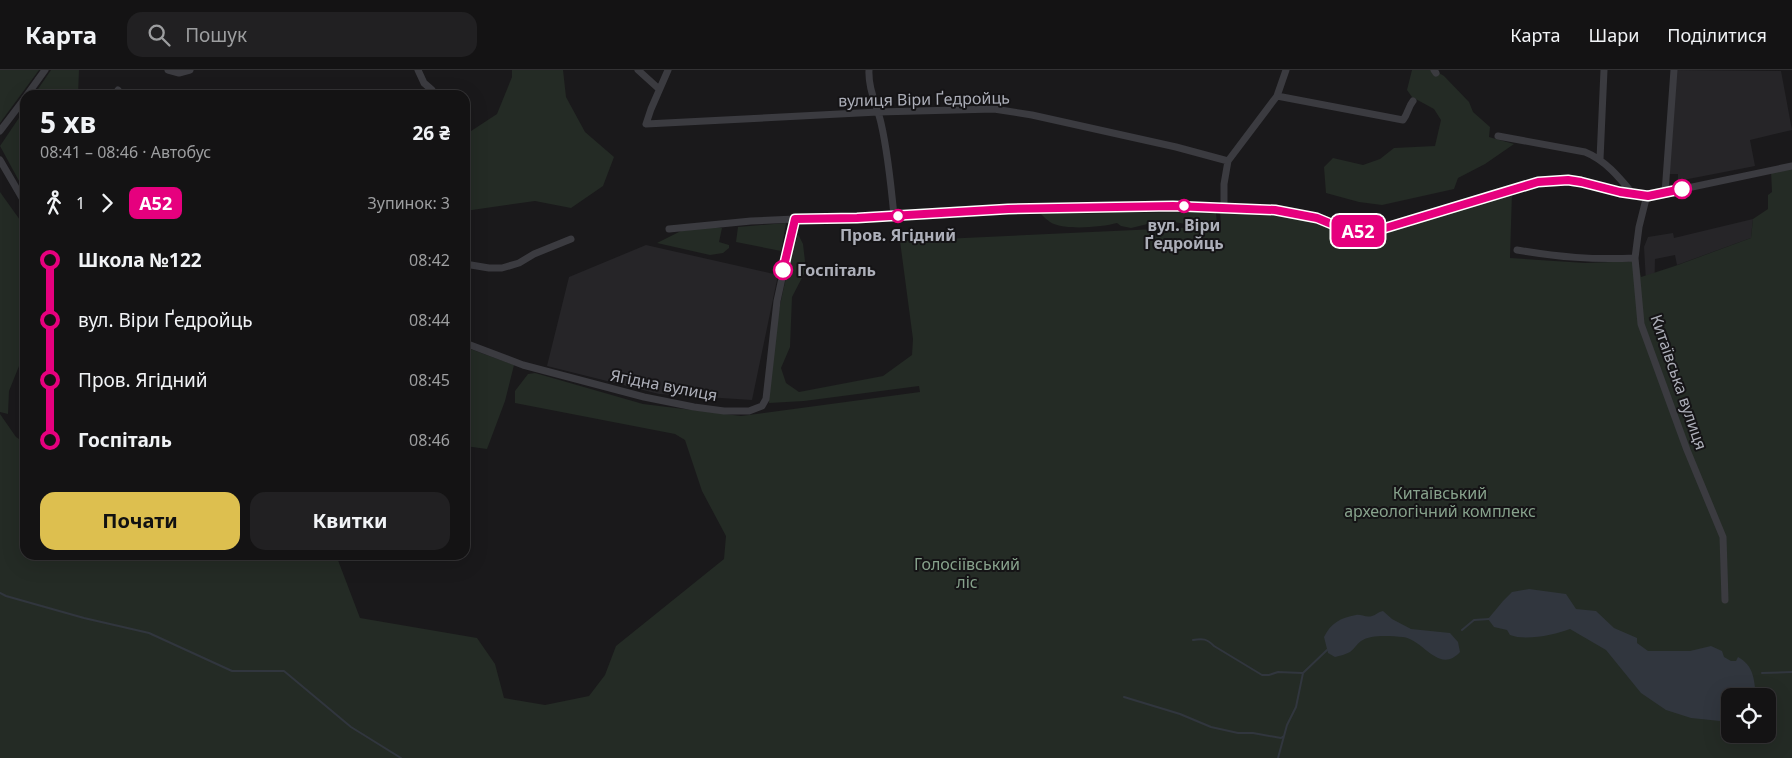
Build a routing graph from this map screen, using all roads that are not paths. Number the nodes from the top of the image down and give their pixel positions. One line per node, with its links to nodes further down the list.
1 (45, 70): 12 (street)
2 (168, 70): 3 (street)
3 (190, 70)
4 (418, 70): 13 (street)
5 (638, 70): 11 (street)
6 (668, 70): 11 (street)
7 (869, 70): 17 (street)
8 (1286, 70): 14 (street)
9 (1604, 70): 20 (street)
10 (1674, 70): 24 (street)
11 (659, 89): 17 (street, вулиця Віри Ґедройць)
12 (30, 90)
13 (432, 90)
14 (1277, 96): 15 (street); 22 (street)
15 (1413, 101)
16 (20, 104): 18 (street)
17 (878, 112): 22 (street, вулиця Віри Ґедройць); 29 (street)
18 (0, 131)
19 (1498, 136): 20 (street)
20 (1600, 159): 25 (street)
21 (0, 160): 26 (street)
22 (1228, 161): 28 (street)
23 (1792, 166): 24 (street)
24 (1665, 193): 27 (street)
25 (1633, 194): 27 (street); 28 (street)
26 (20, 195)
27 (1648, 196): 34 (street, Китаївська вулиця)
28 (1224, 207): 29 (street)
29 (894, 216): 30 (street)
30 (795, 219): 31 (street); 36 (street, Ягідна вулиця)
31 (669, 229)
32 (571, 239): 35 (street)
33 (1518, 250): 34 (street)
34 (1635, 258): 37 (street, Китаївська вулиця)
35 (470, 265)
36 (470, 346)
37 (1725, 600)

